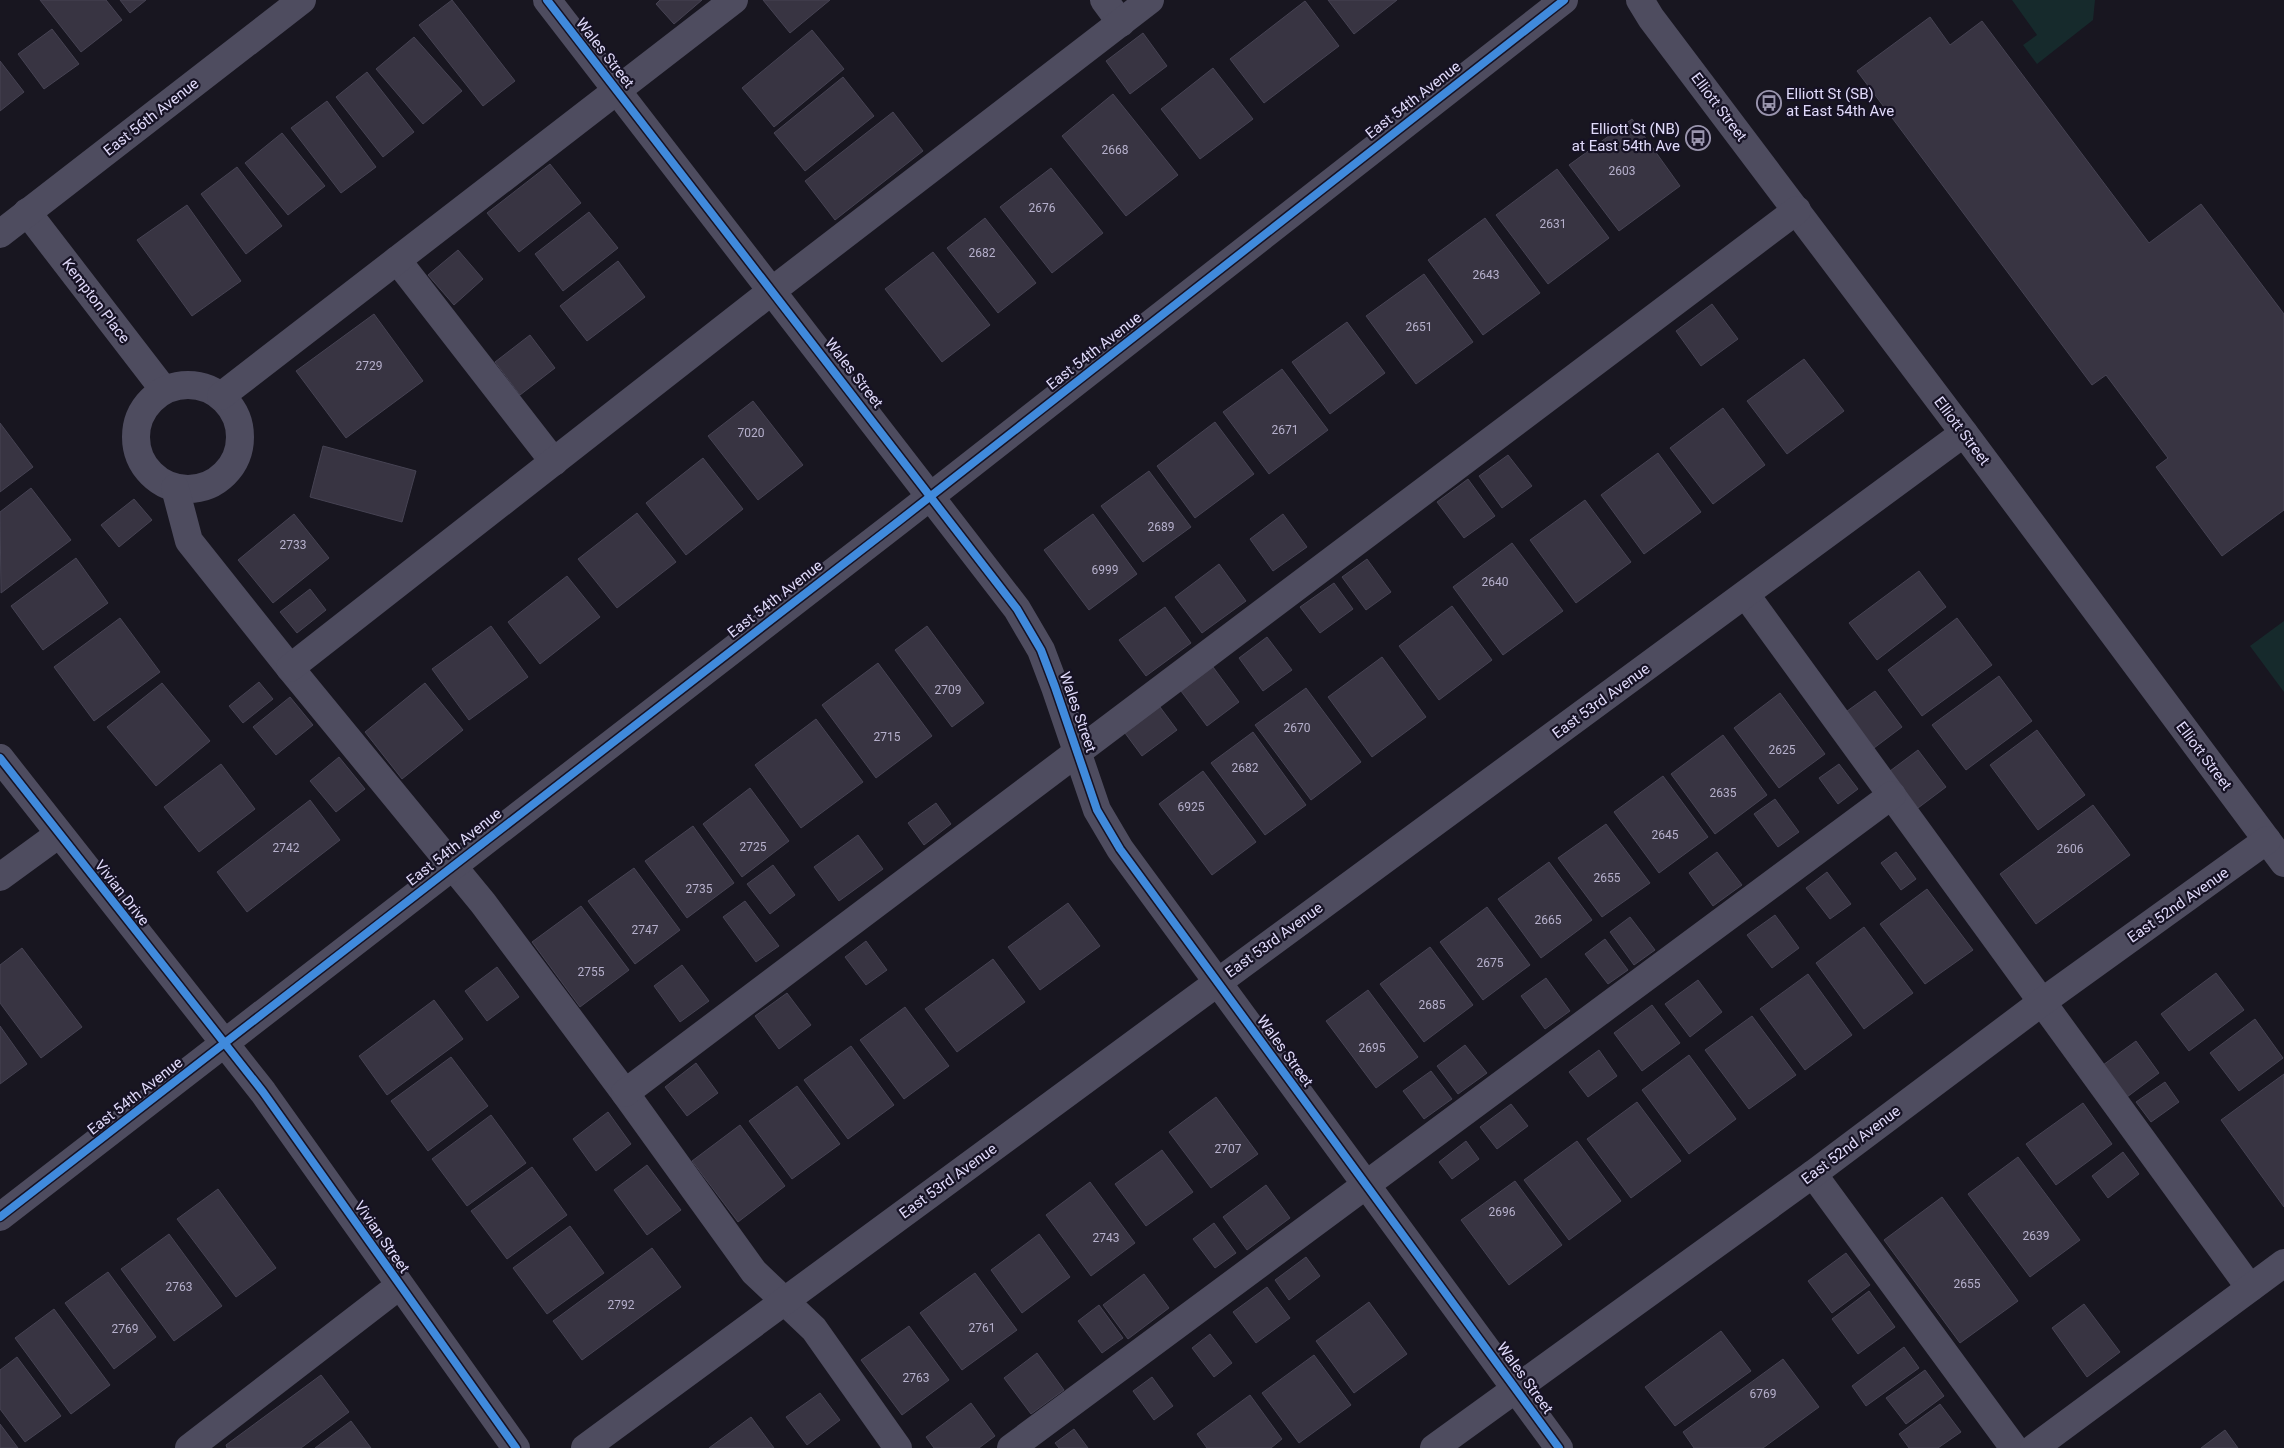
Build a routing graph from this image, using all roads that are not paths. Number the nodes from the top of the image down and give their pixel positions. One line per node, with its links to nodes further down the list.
1 (302, 0): 11 (street, East 56th Avenue)
2 (547, 0): 9 (street, Wales Street)
3 (734, 0): 9 (street)
4 (1104, 0): 8 (street)
5 (1150, 0): 8 (street)
6 (1564, 0): 20 (street, East 54th Avenue)
7 (1640, 0): 10 (street, Elliott Street)
8 (1121, 23): 14 (street)
9 (617, 90): 13 (street); 14 (street, Wales Street)
10 (1797, 210): 17 (street, Elliott Street); 23 (street)
11 (27, 212): 12 (street, East 56th Avenue); 15 (street, Kempton Place)
12 (0, 234)
13 (397, 260): 16 (street); 18 (street)
14 (773, 290): 18 (street); 20 (street, Wales Street)
15 (164, 390): 16 (street); 19 (street)
16 (221, 396): 19 (street)
17 (1964, 433): 21 (street, East 53rd Avenue); 27 (street, Elliott Street)
18 (554, 462): 22 (street)
19 (175, 488): 22 (street)
20 (931, 496): 23 (street, Wales Street); 29 (street, East 54th Avenue)
21 (1746, 595): 25 (street); 31 (street, East 53rd Avenue)
22 (290, 668): 29 (street)
23 (1077, 751): 31 (street, Wales Street); 34 (street)
24 (0, 758): 26 (street, Vivian Drive)
25 (1892, 796): 32 (street); 36 (street)
26 (58, 834): 30 (street); 33 (street, Vivian Drive)
27 (2267, 840): 28 (street, Elliott Street); 32 (street, East 52nd Avenue)
28 (2284, 863)
29 (452, 866): 33 (street, East 54th Avenue); 34 (street)
30 (0, 877)
31 (1218, 981): 36 (street, Wales Street); 41 (street, East 53rd Avenue)
32 (2042, 1002): 35 (street, East 52nd Avenue); 40 (street)
33 (224, 1044): 37 (street, East 54th Avenue); 39 (street, Vivian Street)
34 (625, 1092): 41 (street)
35 (1813, 1174): 42 (street, East 52nd Avenue); 50 (street)
36 (1367, 1186): 42 (street, Wales Street); 47 (street)
37 (0, 1217)
38 (2284, 1263): 40 (street)
39 (399, 1286): 43 (street); 44 (street, Vivian Street)
40 (2250, 1288): 51 (street)
41 (785, 1301): 45 (street, East 53rd Avenue); 46 (street)
42 (1515, 1389): 48 (street, East 52nd Avenue); 49 (street, Wales Street)
43 (189, 1448)
44 (516, 1448)
45 (585, 1448)
46 (898, 1448)
47 (1011, 1448)
48 (1434, 1448)
49 (1559, 1448)
50 (2014, 1448)
51 (2034, 1448)

